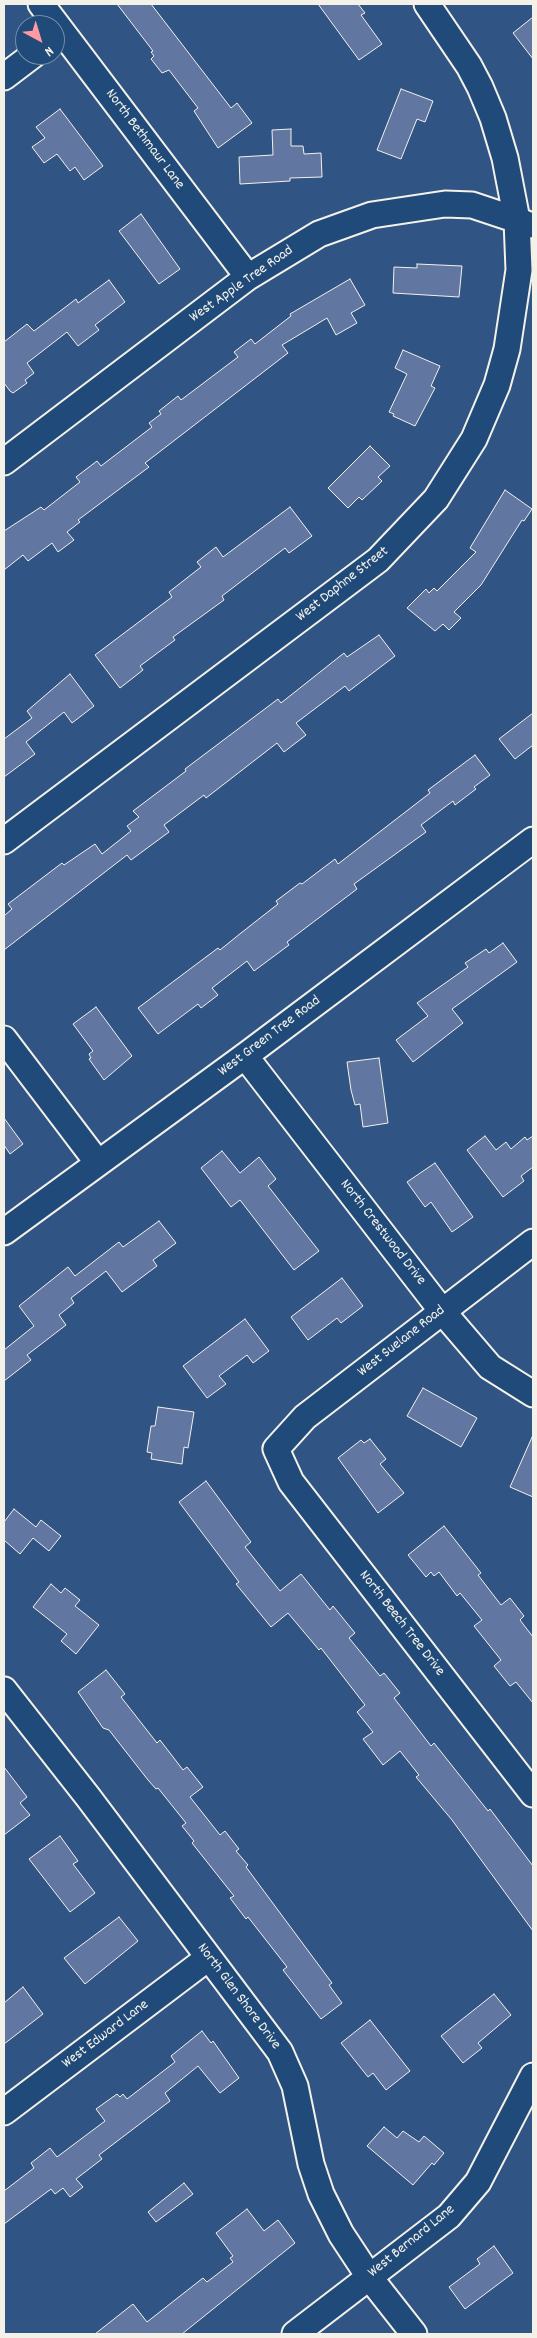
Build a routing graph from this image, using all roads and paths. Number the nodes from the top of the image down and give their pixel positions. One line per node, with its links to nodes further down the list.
1 (41, 4): 3 (street, North Bethmaur Lane)
2 (427, 4): 7 (street, West Daphne Street)
3 (47, 15)
4 (65, 44): 8 (street, North Bethmaur Lane)
5 (20, 65): 6 (street)
6 (4, 77)
7 (525, 224): 8 (street, West Apple Tree Road); 11 (street, West Daphne Street)
8 (248, 277): 9 (street, West Apple Tree Road)
9 (4, 462)
10 (533, 840): 13 (street, West Green Tree Road)
11 (4, 841)
12 (4, 1039): 14 (street)
13 (245, 1056): 14 (street, West Green Tree Road); 17 (street, North Crestwood Drive)
14 (98, 1164): 15 (street, West Green Tree Road)
15 (4, 1232)
16 (533, 1242): 17 (street, West Suelane Road)
17 (442, 1311): 18 (street, North Crestwood Drive); 19 (street, West Suelane Road)
18 (533, 1394)
19 (276, 1449): 21 (street, North Beech Tree Drive)
20 (4, 1690): 22 (street, North Glen Shore Drive)
21 (533, 1794)
22 (208, 1958): 24 (street, West Edward Lane); 25 (street, North Glen Shore Drive)
23 (533, 2076): 25 (street, West Bernard Lane)
24 (4, 2112)
25 (370, 2278): 26 (street, West Bernard Lane); 27 (street, North Glen Shore Drive)
26 (295, 2334)
27 (414, 2334)

